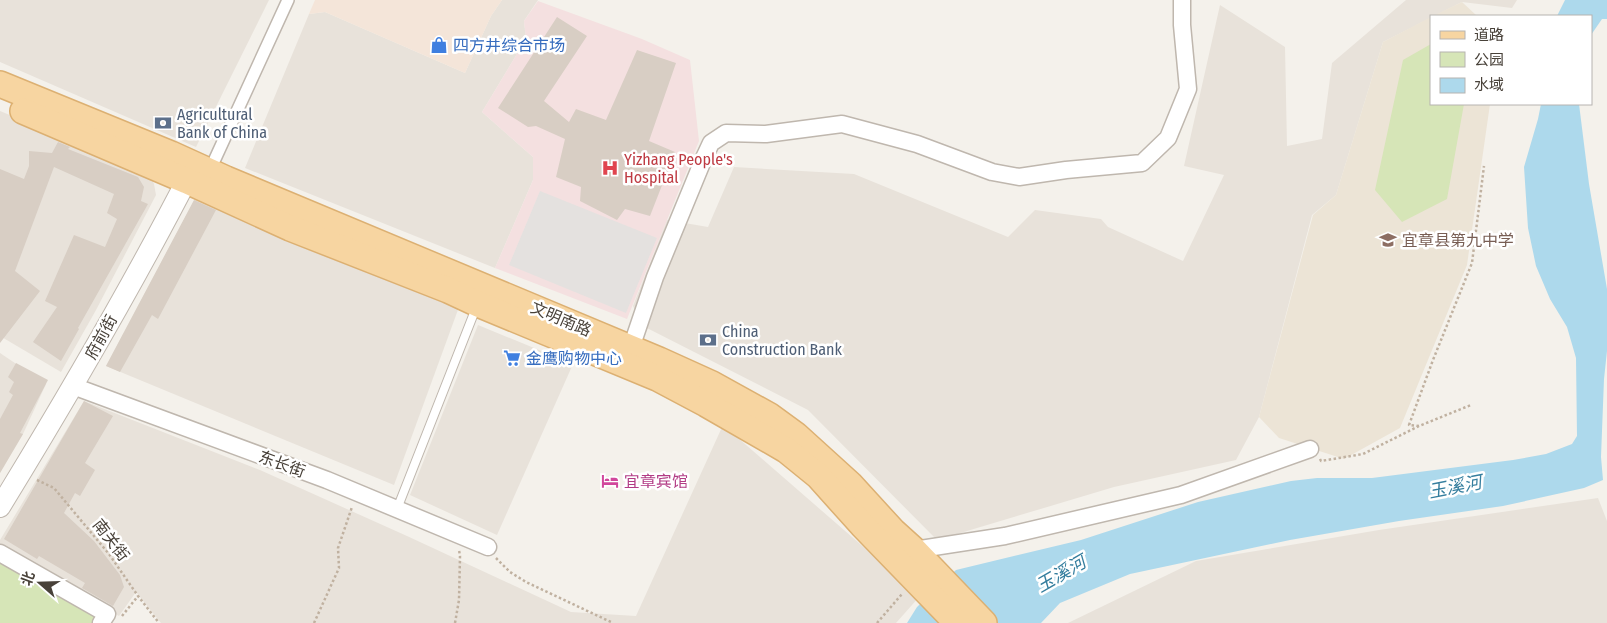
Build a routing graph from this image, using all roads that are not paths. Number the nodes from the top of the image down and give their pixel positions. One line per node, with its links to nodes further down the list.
1 (288, 0): 5 (street)
2 (1182, 0): 7 (street)
3 (0, 84): 5 (main road)
4 (0, 102): 5 (main road)
5 (199, 168): 6 (main road, 文明南路); 8 (street, 府前街)
6 (481, 296): 7 (main road, 文明南路); 11 (lane); 15 (main road)
7 (630, 348): 13 (main road, 文明南路)
8 (73, 386): 10 (street, 府前街); 11 (street, 东长街)
9 (1310, 448): 13 (street)
10 (0, 507)
11 (397, 510): 12 (street, 东长街)
12 (488, 547)
13 (914, 550): 15 (main road, 文明南路)
14 (0, 553): 16 (street)
15 (931, 583): 17 (main road); 18 (main road)
16 (104, 619)
17 (957, 623)
18 (984, 623)

